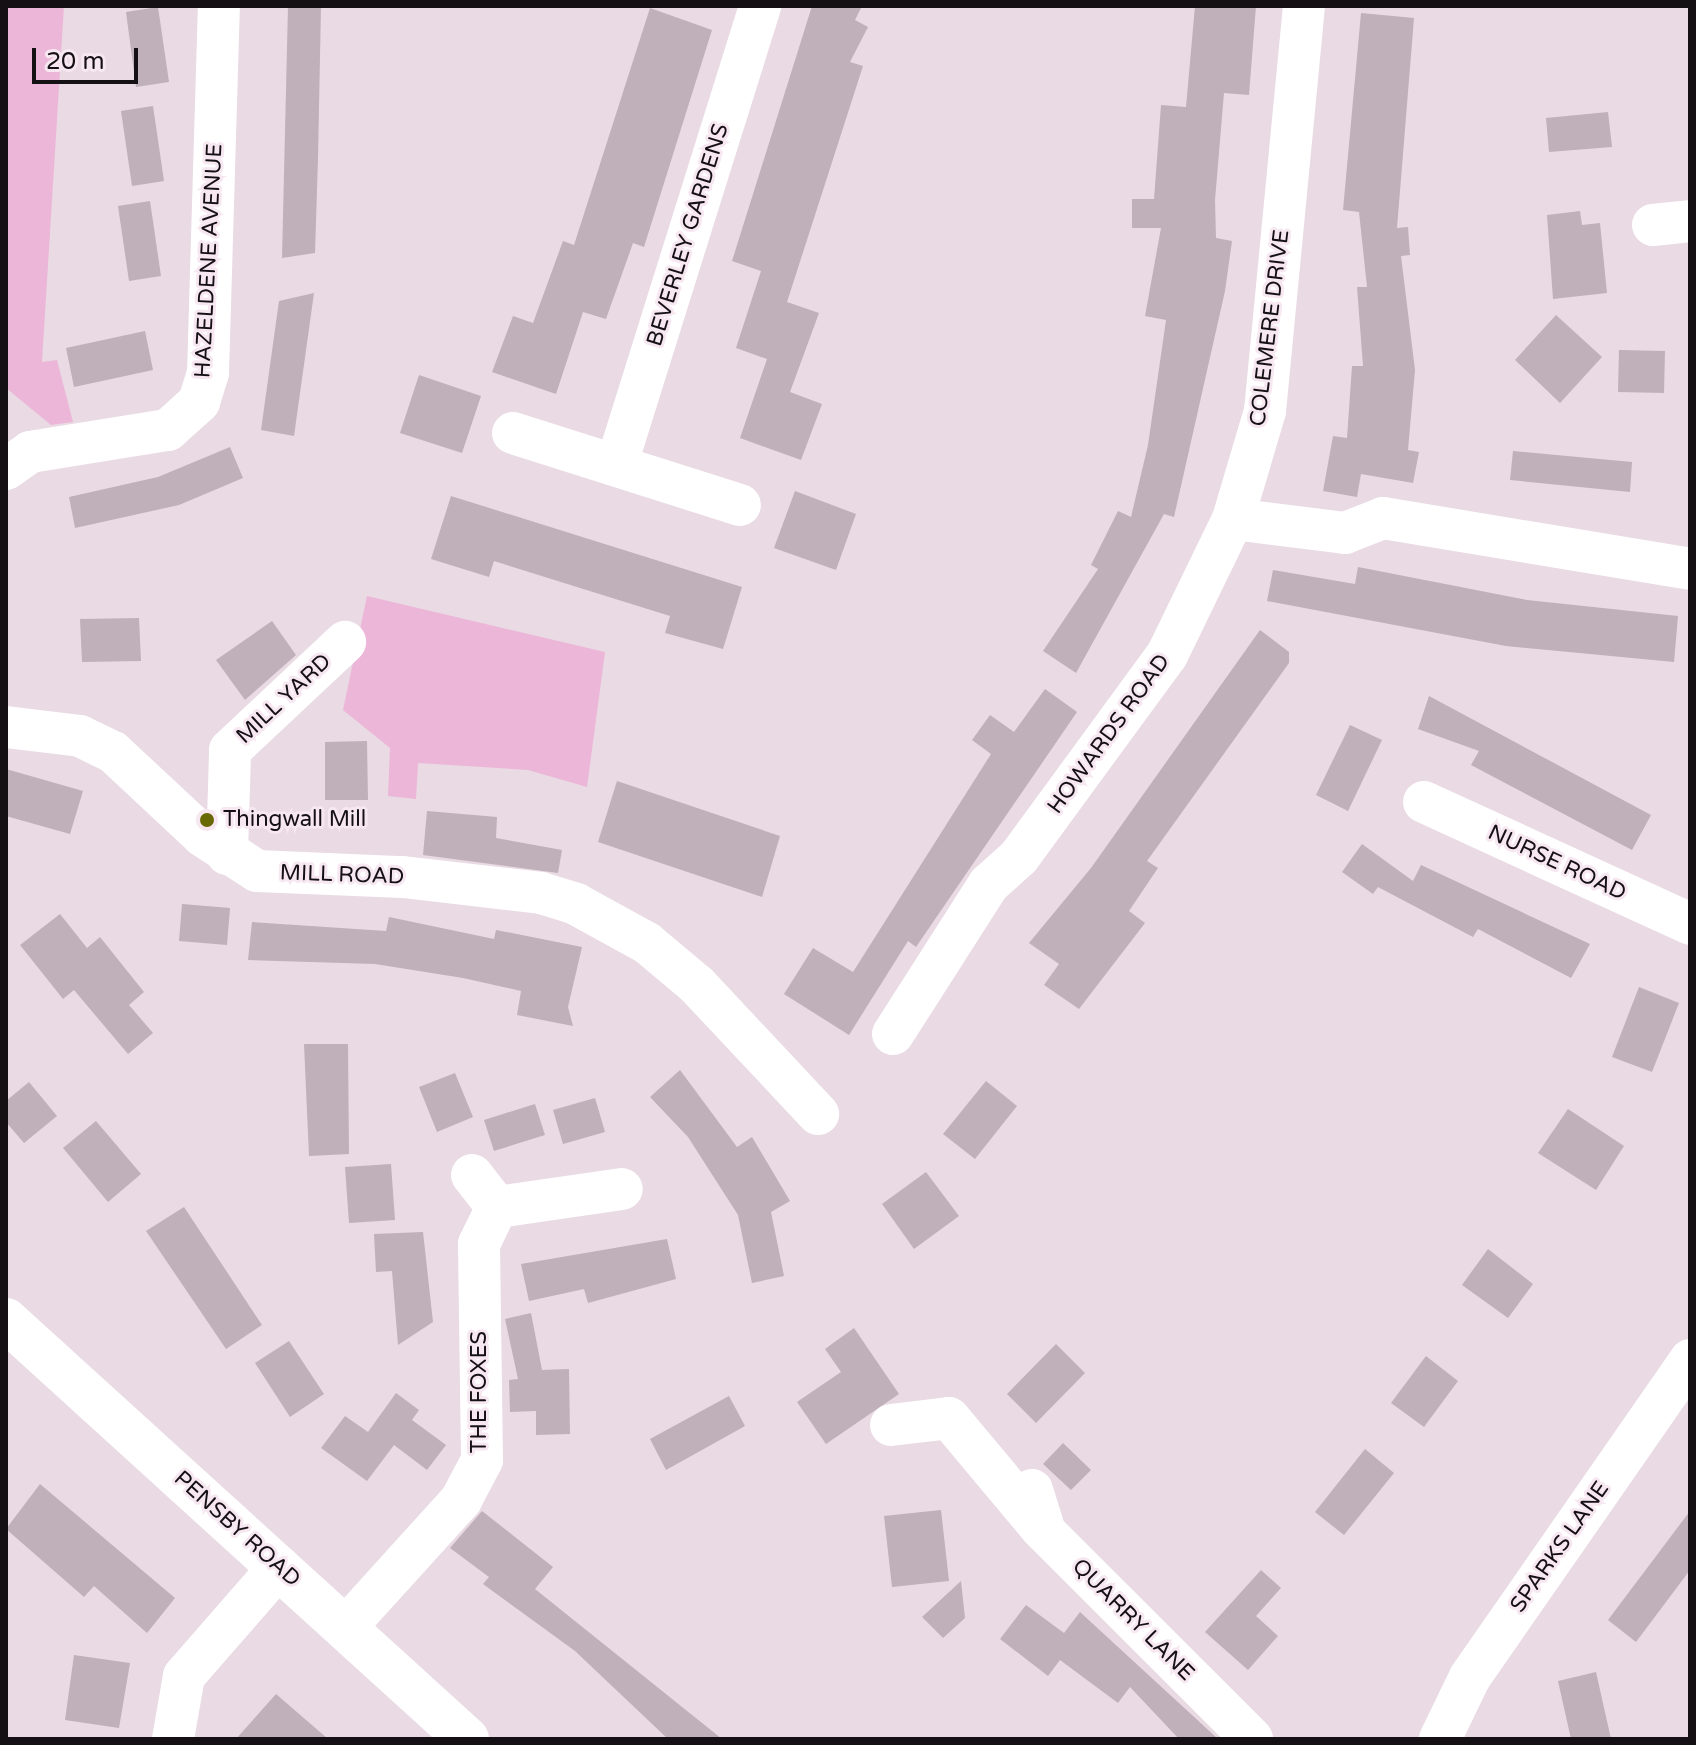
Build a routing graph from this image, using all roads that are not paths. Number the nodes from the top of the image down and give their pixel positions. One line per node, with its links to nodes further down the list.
1 (219, 6): 5 (street, HAZELDENE AVENUE)
2 (760, 6): 6 (street, BEVERLEY GARDENS)
3 (1304, 6): 8 (street, COLEMERE DRIVE)
4 (513, 433): 6 (street)
5 (14, 450)
6 (617, 463): 7 (street)
7 (740, 505)
8 (1233, 519): 9 (street); 15 (street, HOWARDS ROAD)
9 (1690, 569)
10 (345, 642): 13 (street, MILL YARD)
11 (6, 727): 13 (street, MILL ROAD)
12 (1424, 802): 14 (street, NURSE ROAD)
13 (227, 854): 16 (street, MILL ROAD)
14 (1690, 924)
15 (893, 1034)
16 (818, 1114)
17 (622, 1189): 24 (street, THE FOXES)
18 (6, 1320): 23 (main road, PENSBY ROAD)
19 (1690, 1360): 28 (street, SPARKS LANE)
20 (891, 1425): 22 (street)
21 (1032, 1490): 22 (street, QUARRY LANE)
22 (1045, 1532): 27 (street, QUARRY LANE)
23 (279, 1567): 24 (main road, PENSBY ROAD); 25 (street)
24 (345, 1628): 26 (main road, PENSBY ROAD)
25 (173, 1739)
26 (467, 1739)
27 (1252, 1739)
28 (1441, 1739)

